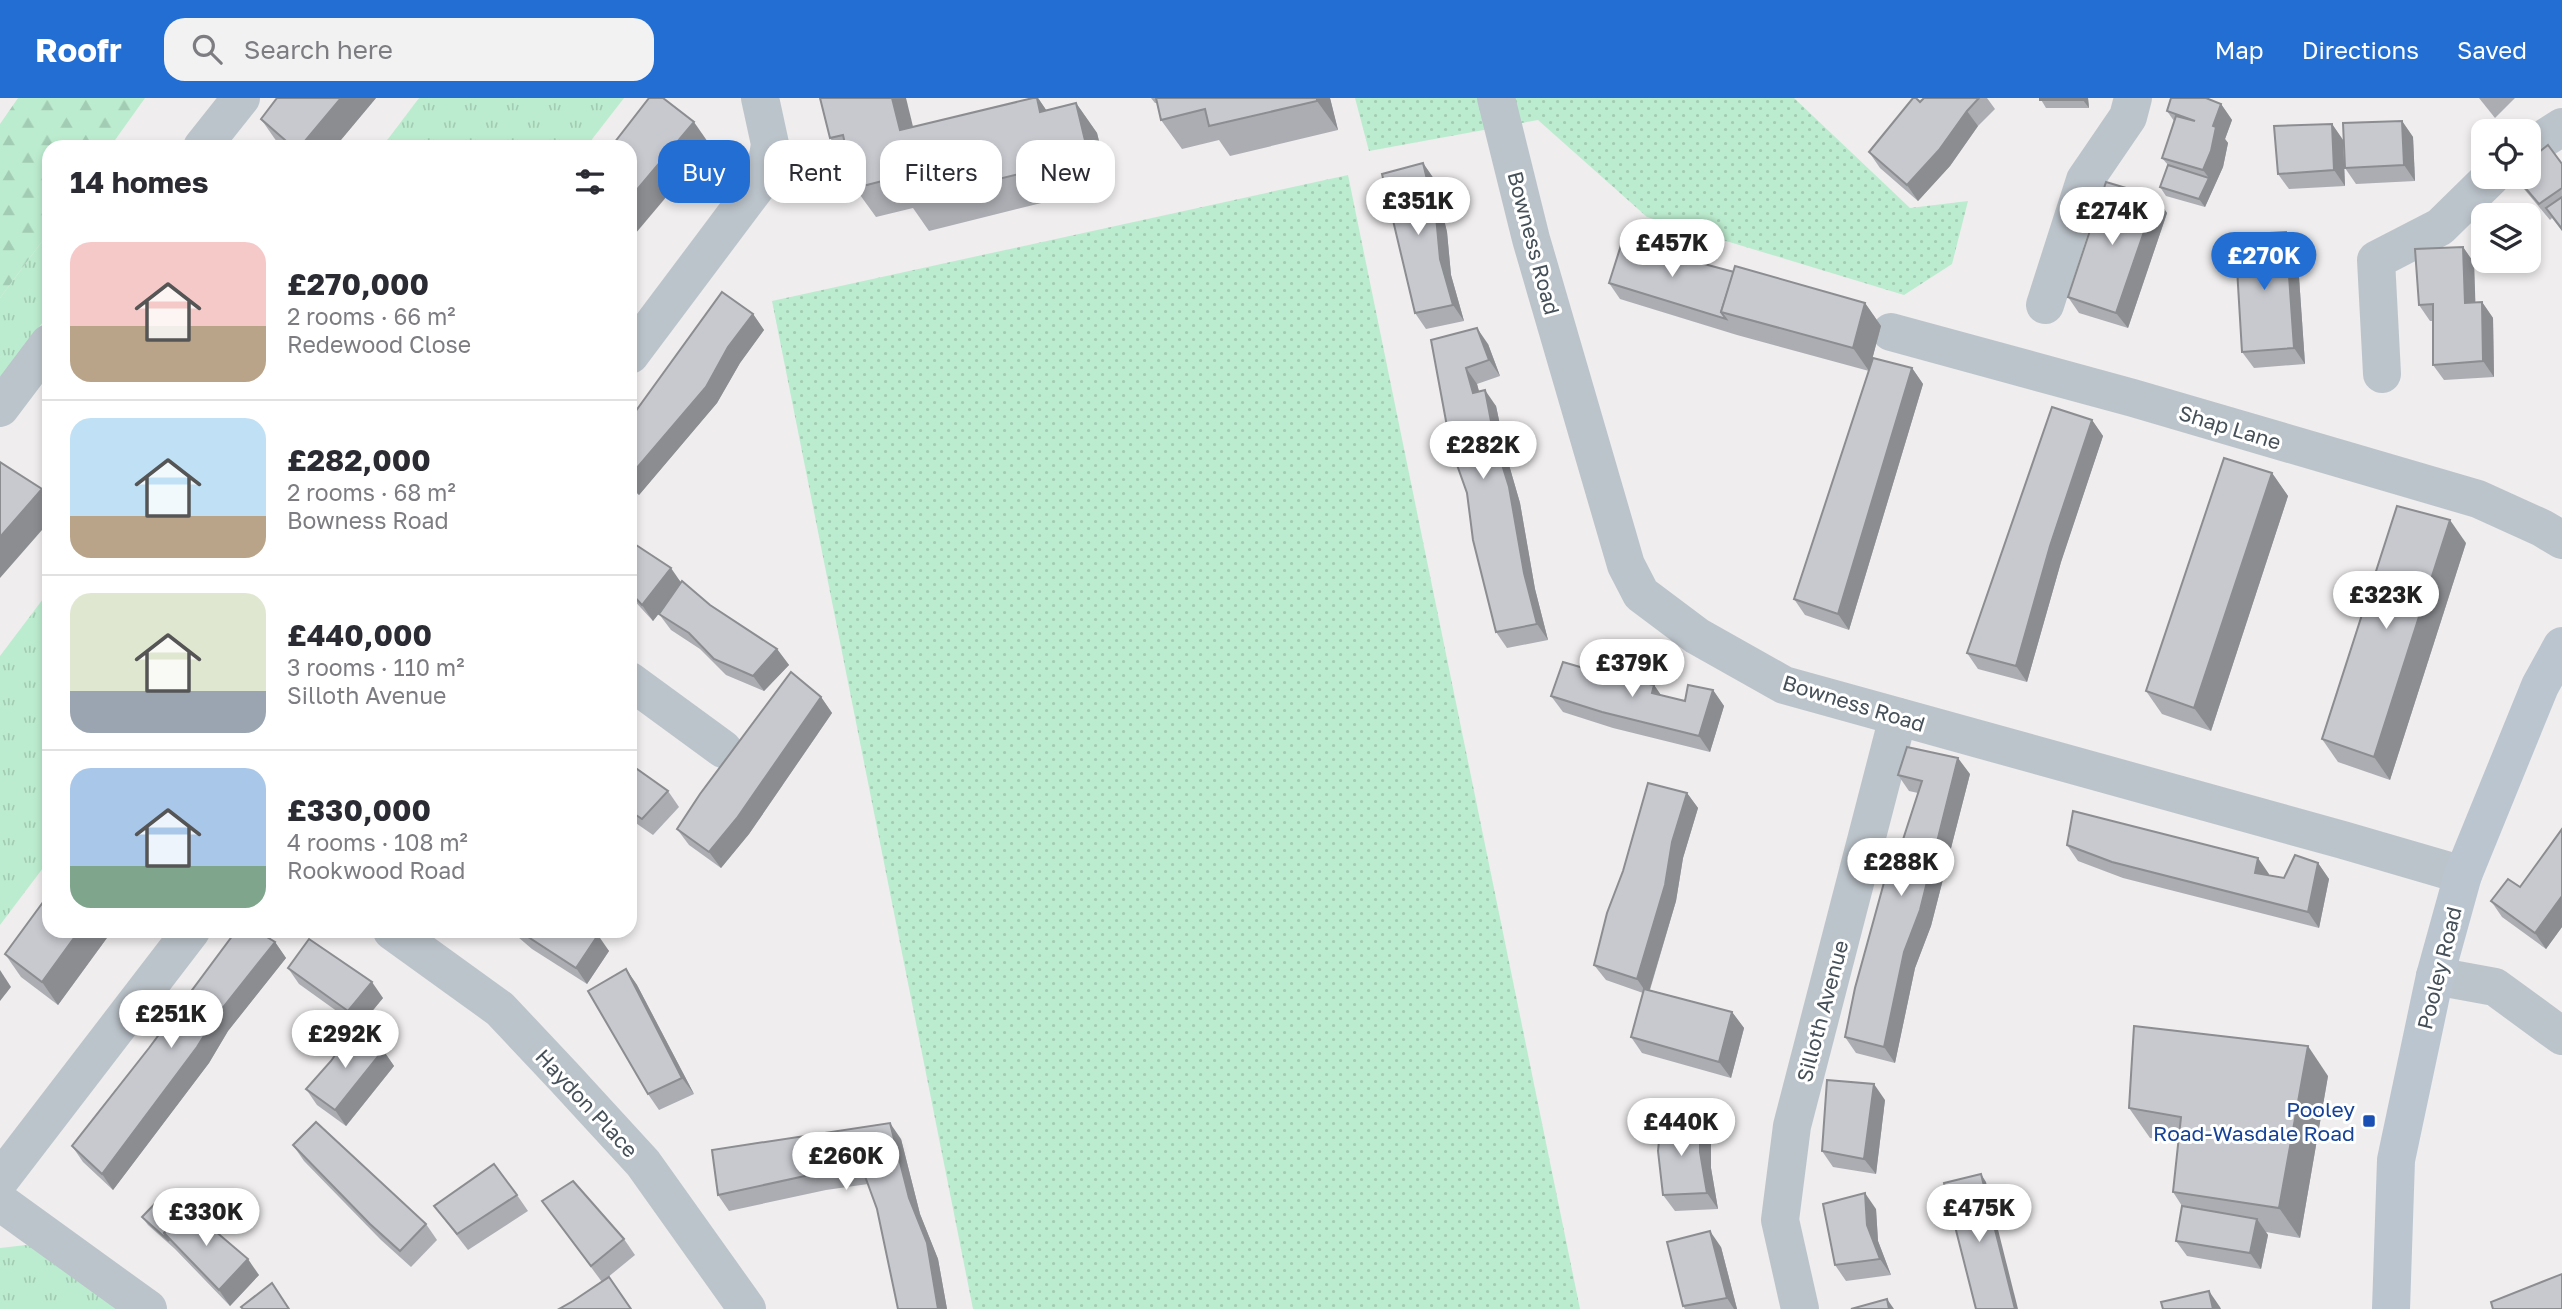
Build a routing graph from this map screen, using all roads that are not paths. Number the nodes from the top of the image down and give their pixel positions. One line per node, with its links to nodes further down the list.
1 (240, 98): 6 (street)
2 (760, 98): 11 (street)
3 (1496, 98): 18 (street, Bowness Road)
4 (2133, 98): 9 (street)
5 (2562, 127): 7 (street)
6 (207, 140)
7 (2541, 140)
8 (2479, 189): 13 (street)
9 (2045, 304)
10 (1891, 331): 15 (street, Shap Lane)
11 (637, 346)
12 (42, 352): 14 (street)
13 (2382, 374)
14 (0, 408)
15 (2562, 540)
16 (2562, 646): 20 (street, Pooley Road)
17 (637, 686): 19 (street)
18 (1898, 717): 20 (street, Bowness Road); 29 (street, Silloth Avenue)
19 (723, 749)
20 (2463, 875): 23 (street, Pooley Road)
21 (186, 938): 25 (street)
22 (401, 938): 28 (street, Haydon Place)
23 (2434, 976): 24 (street); 30 (street, Pooley Road)
24 (2562, 1035)
25 (0, 1180)
26 (0, 1202): 27 (street)
27 (148, 1309)
28 (747, 1309)
29 (1800, 1309)
30 (2391, 1309)

